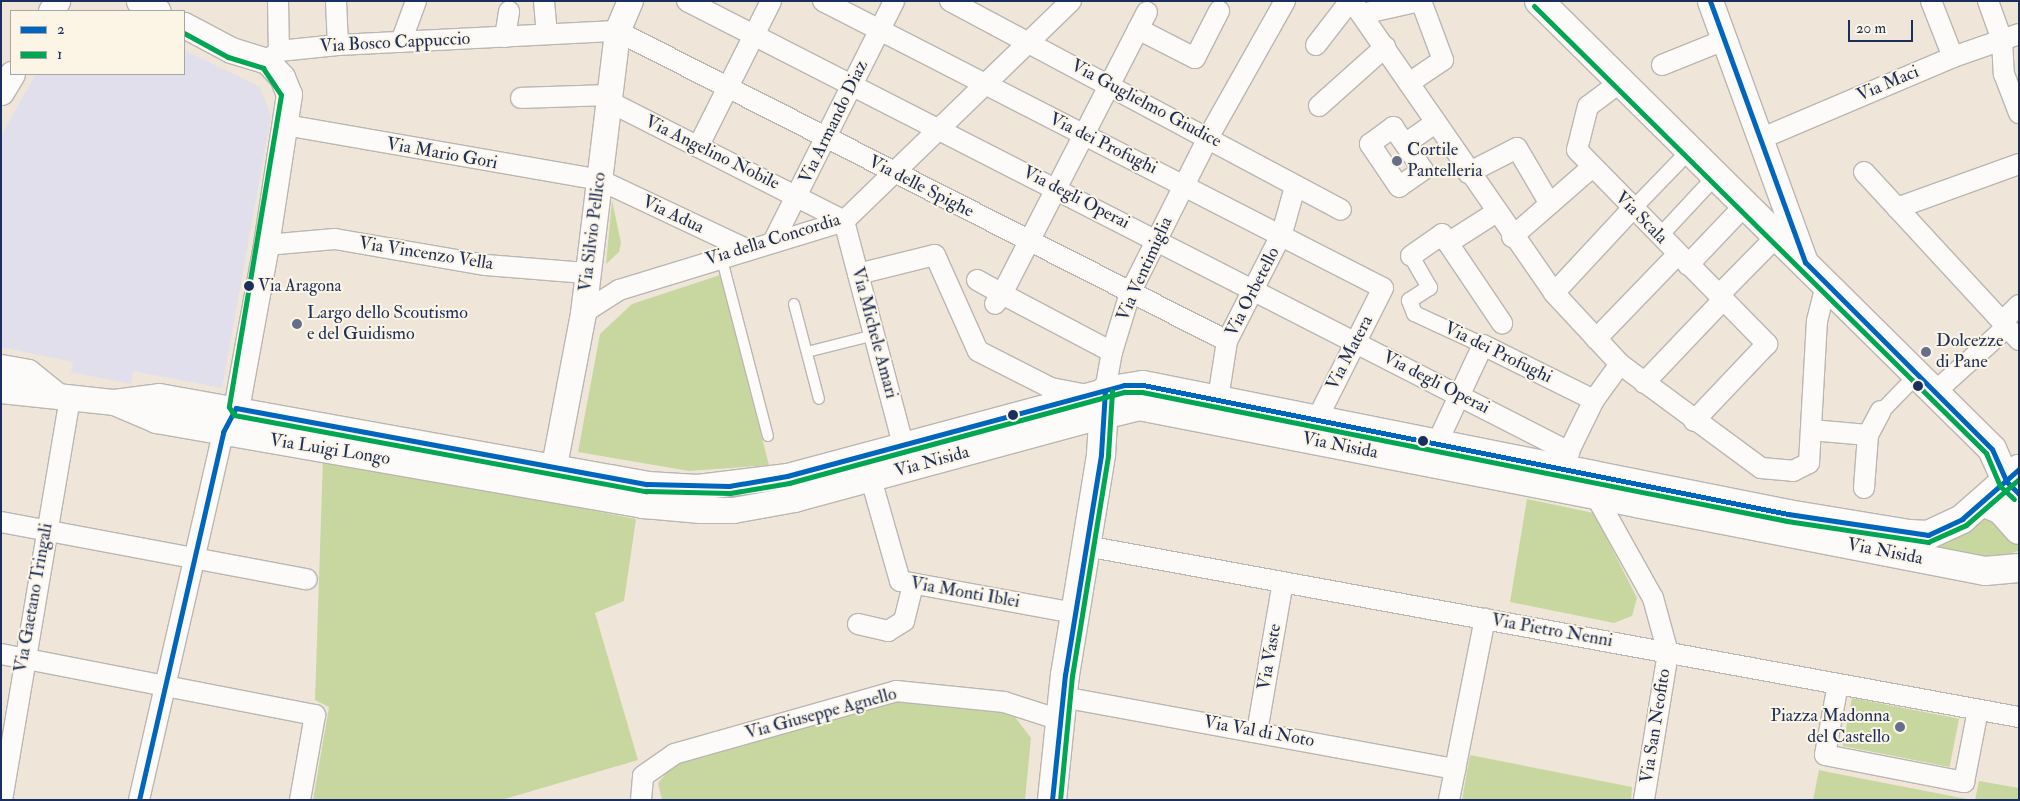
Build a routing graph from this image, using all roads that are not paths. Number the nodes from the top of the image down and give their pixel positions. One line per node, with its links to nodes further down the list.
1 (139, 1): 20 (street)
2 (278, 1): 36 (street)
3 (336, 1): 33 (street)
4 (416, 1): 31 (street)
5 (630, 1): 25 (street, Via Silvio Pellico)
6 (687, 1): 27 (street, Via degli Operai)
7 (771, 1): 27 (street)
8 (823, 1): 24 (street, Via dei Profughi)
9 (894, 1): 24 (street, Via Armando Diaz)
10 (950, 1): 32 (street, Via Guglielmo Giudice)
11 (1285, 1): 55 (street, Via Ventimiglia)
12 (1420, 1): 19 (street); 40 (street)
13 (1539, 1): 41 (main road)
14 (1710, 1): 30 (street)
15 (1931, 1): 37 (street)
16 (1988, 1): 29 (street)
17 (544, 2): 26 (street)
18 (1068, 2): 32 (street, Via della Concordia)
19 (1355, 5): 34 (street); 35 (street)
20 (156, 10)
21 (509, 10): 28 (street)
22 (1219, 11): 44 (street)
23 (185, 26): 36 (street, Via Bosco Cappuccio)
24 (879, 30): 42 (street, Via Armando Diaz); 43 (street, Via dei Profughi)
25 (617, 31): 26 (street, Via Bosco Cappuccio); 45 (street, Via delle Spighe); 48 (street, Via Silvio Pellico)
26 (547, 34): 28 (street, Via Bosco Cappuccio)
27 (755, 34): 42 (street, Via degli Operai); 45 (street)
28 (505, 36): 31 (street, Via Bosco Cappuccio)
29 (2010, 37): 37 (street, Via Maci); 50 (street)
30 (1724, 40): 38 (street); 57 (street)
31 (401, 42): 33 (street, Via Bosco Cappuccio)
32 (1027, 42): 43 (street, Via della Concordia); 44 (street, Via Guglielmo Giudice)
33 (338, 45): 36 (street, Via Bosco Cappuccio)
34 (1316, 45)
35 (1385, 47): 40 (street); 49 (street)
36 (273, 56): 52 (street)
37 (1953, 57): 57 (street, Via Maci)
38 (1662, 65)
39 (11, 75): 46 (street)
40 (1409, 83): 51 (street)
41 (1620, 83): 60 (main road); 62 (street, Via Scala)
42 (853, 84): 53 (street, Via degli Operai); 56 (street, Via Armando Diaz)
43 (982, 84): 53 (street, Via della Concordia); 54 (street, Via dei Profughi)
44 (1110, 84): 54 (street); 55 (street, Via Guglielmo Giudice)
45 (728, 89): 56 (street, Via delle Spighe); 59 (street)
46 (1, 92)
47 (521, 98): 48 (street)
48 (606, 98): 59 (street, Via Angelino Nobile); 67 (street, Via Silvio Pellico)
49 (1319, 106)
50 (2019, 113)
51 (1434, 123): 58 (street); 65 (street)
52 (286, 125): 67 (street, Via Mario Gori); 87 (street)
53 (936, 128): 64 (street, Via della Concordia); 69 (street, Via degli Operai)
54 (1084, 135): 68 (street, Via dei Profughi); 69 (street)
55 (1209, 136): 68 (street, Via Ventimiglia); 70 (street, Via Guglielmo Giudice)
56 (826, 138): 64 (street, Via delle Spighe); 71 (street, Via Armando Diaz)
57 (1760, 139): 92 (street)
58 (1405, 144)
59 (698, 147): 71 (street, Via Angelino Nobile)
60 (1687, 152): 66 (main road); 75 (street)
61 (2019, 164): 74 (street)
62 (1591, 168): 72 (street); 75 (street, Via Scala)
63 (1864, 172): 74 (street)
64 (890, 173): 78 (street, Via della Concordia); 85 (street, Via delle Spighe)
65 (1468, 173): 72 (street); 77 (street)
66 (1713, 178): 73 (main road); 80 (street)
67 (600, 180): 88 (street, Via Adua); 93 (street, Via Silvio Pellico)
68 (1184, 184): 79 (street, Via dei Profughi); 83 (street, Via Ventimiglia)
69 (1057, 187): 83 (street, Via degli Operai); 85 (street)
70 (1294, 187): 76 (street, Via Guglielmo Giudice); 79 (street, Via Orbetello)
71 (797, 195): 78 (street, Via Angelino Nobile); 84 (street, Via Armando Diaz)
72 (1550, 204): 82 (street)
73 (1745, 205): 81 (main road); 91 (street)
74 (1897, 208): 107 (street)
75 (1632, 209): 80 (street, Via Scala); 100 (street)
76 (1341, 210)
77 (1495, 212): 82 (street); 86 (street)
78 (844, 221): 84 (street, Via della Concordia); 94 (street, Via Michele Amari)
79 (1282, 234): 97 (street, Via dei Profughi); 98 (street, Via Orbetello)
80 (1659, 236): 91 (street, Via Scala)
81 (1777, 236): 92 (main road); 101 (street)
82 (1512, 237): 100 (street)
83 (1156, 239): 98 (street, Via degli Operai); 99 (street, Via Ventimiglia)
84 (773, 242): 88 (street, Via della Concordia)
85 (1029, 242): 99 (street, Via delle Spighe); 102 (street)
86 (1448, 242): 90 (street); 106 (street)
87 (266, 245): 93 (street, Via Vincenzo Vella); 127 (street)
88 (746, 249): 89 (street, Via della Concordia)
89 (721, 256): 105 (street, Via della Concordia); 134 (lane)
90 (1411, 256): 112 (street, Via dei Profughi)
91 (1682, 260): 101 (street, Via Scala); 109 (street)
92 (1805, 262): 96 (main road)
93 (586, 273): 105 (street, Via Silvio Pellico)
94 (858, 274): 108 (street, Via Michele Amari); 124 (street)
95 (977, 280): 102 (street)
96 (1826, 286): 118 (main road); 131 (street)
97 (1383, 288): 111 (street, Via Matera)
98 (1255, 290): 110 (street, Via Orbetello); 111 (street, Via degli Operai)
99 (1130, 293): 110 (street, Via delle Spighe); 114 (street, Via Ventimiglia)
100 (1554, 293): 109 (street)
101 (1721, 298): 117 (street); 130 (street, Via Scala)
102 (998, 299): 114 (street)
103 (794, 304): 113 (lane)
104 (2019, 305): 107 (street)
105 (583, 313): 140 (street, Via Silvio Pellico)
106 (1502, 323)
107 (2009, 330): 118 (street)
108 (874, 335): 113 (lane); 136 (street, Via Michele Amari)
109 (1596, 339): 115 (street)
110 (1227, 341): 123 (street, Via Orbetello)
111 (1355, 342): 121 (street, Via degli Operai); 129 (street, Via Matera)
112 (1483, 345): 121 (street); 125 (street, Via dei Profughi)
113 (807, 352): 122 (lane)
114 (1112, 352): 124 (street, Via Ventimiglia)
115 (1620, 364): 117 (street); 125 (street)
116 (1, 367): 120 (street)
117 (1644, 382): 130 (street)
118 (1926, 384): 128 (street); 137 (main road)
119 (1, 390): 120 (street, Via Luigi Longo)
120 (62, 395): 126 (street, Via Luigi Longo); 147 (street, Via Gaetano Tringali)
121 (1460, 395): 135 (street); 139 (street, Via degli Operai)
122 (819, 399)
123 (1218, 399): 124 (main road, Via Nisida); 129 (main road, Via Nisida)
124 (1098, 400): 136 (street, Via Nisida); 141 (street, Via Nisida); 144 (main road, Via Nisida); 149 (main road, Via Ventimiglia)
125 (1594, 400): 139 (street)
126 (114, 402): 127 (street, Via Luigi Longo); 132 (street, Via Luigi Longo)
127 (236, 408): 132 (street); 140 (street, Via Luigi Longo)
128 (1881, 411): 133 (street)
129 (1317, 419): 135 (main road, Via Nisida)
130 (1694, 421): 131 (street)
131 (1811, 430): 133 (street)
132 (223, 432): 140 (street, Via Luigi Longo); 150 (street)
133 (1868, 435): 143 (street)
134 (768, 436)
135 (1438, 441): 139 (main road, Via Nisida)
136 (904, 444): 140 (street, Via Nisida)
137 (1992, 449): 138 (main road); 142 (main road)
138 (2019, 458)
139 (1565, 459): 145 (main road, Via Nisida)
140 (552, 476): 141 (street, Via Nisida)
141 (871, 479): 154 (street, Via Monti Iblei)
142 (2015, 482): 145 (main road, Via Nisida)
143 (1864, 488)
144 (1597, 498): 151 (main road, Via Nisida); 158 (street)
145 (1984, 503): 148 (main road)
146 (1, 522): 147 (street)
147 (46, 530): 150 (street); 160 (street, Via Gaetano Tringali)
148 (2019, 530)
149 (1086, 546): 153 (street, Via Pietro Nenni); 155 (main road, Via Ventimiglia)
150 (196, 558): 152 (street); 162 (street)
151 (2015, 566)
152 (307, 579)
153 (1283, 582): 156 (street, Via Pietro Nenni); 166 (street, Via Vaste)
154 (913, 584): 155 (street, Via Monti Iblei); 157 (street)
155 (1075, 613): 163 (main road, Via Ventimiglia)
156 (1485, 619): 158 (street, Via Pietro Nenni); 167 (street)
157 (858, 624)
158 (1668, 652): 161 (street, Via Pietro Nenni); 174 (street, Via San Neofito)
159 (1, 654): 160 (street)
160 (23, 658): 162 (street); 168 (street, Via Gaetano Tringali)
161 (1838, 684): 164 (street, Via Pietro Nenni); 164 (street)
162 (164, 686): 169 (street); 170 (street)
163 (1061, 709): 166 (street, Via Val di Noto); 171 (street, Via Giuseppe Agnello); 172 (main road, Via Ventimiglia)
164 (1978, 710): 165 (street, Via Pietro Nenni)
165 (2019, 717)
166 (1257, 732): 167 (street, Via Val di Noto)
167 (1455, 769): 173 (street)
168 (2, 800)
169 (138, 800)
170 (300, 800)
171 (641, 800)
172 (1052, 800)
173 (1449, 800)
174 (1644, 800)

